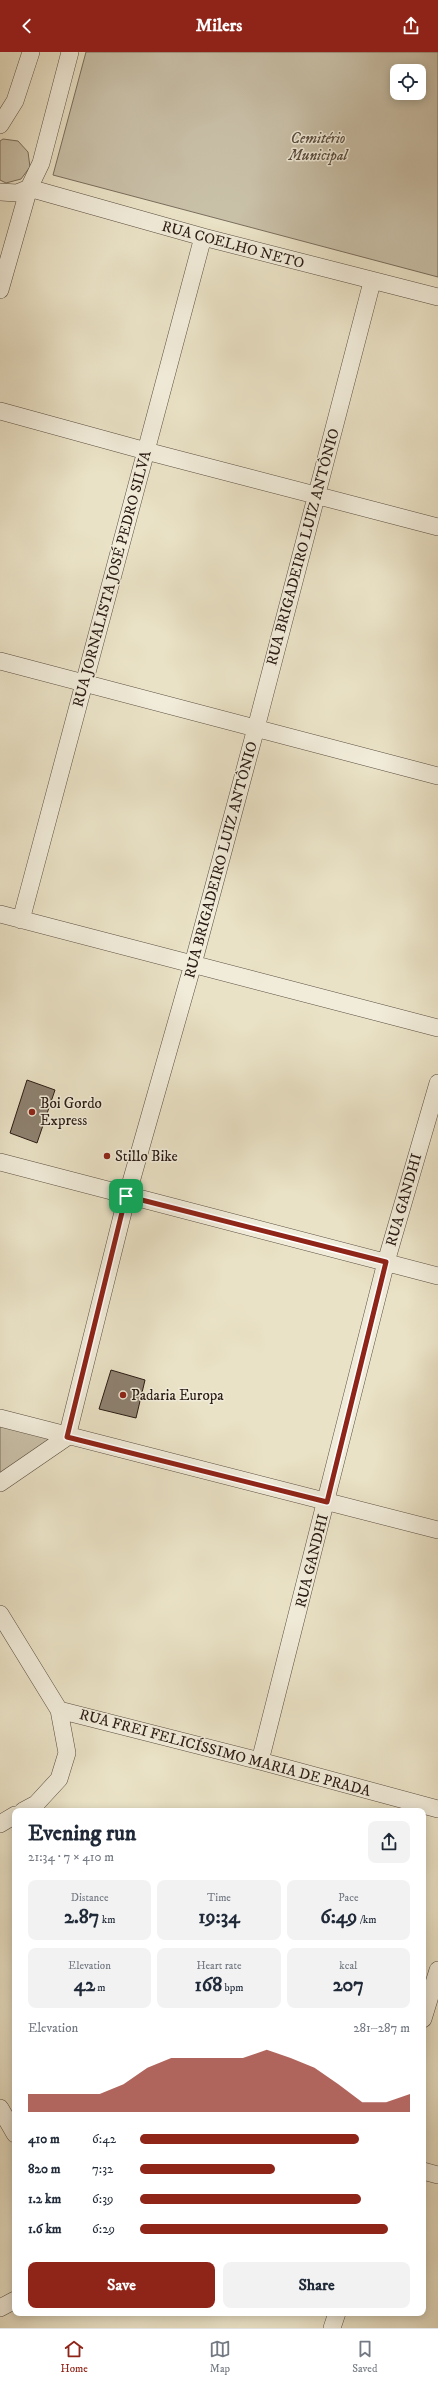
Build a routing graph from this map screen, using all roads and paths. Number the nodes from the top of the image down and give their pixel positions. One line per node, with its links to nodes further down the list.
1 (31, 52): 3 (street)
2 (70, 52): 4 (street)
3 (0, 125)
4 (29, 188): 5 (street); 6 (street, RUA COELHO NETO); 8 (street)
5 (0, 192)
6 (203, 237): 7 (street, RUA COELHO NETO); 11 (street, RUA JORNALISTA JOSÉ PEDRO SILVA)
7 (372, 282): 9 (street, RUA COELHO NETO); 12 (street, RUA BRIGADEIRO LUIZ ANTÔNIO)
8 (0, 290)
9 (438, 297)
10 (0, 411): 11 (street)
11 (146, 451): 12 (street); 15 (street, RUA JORNALISTA JOSÉ PEDRO SILVA)
12 (317, 496): 13 (street); 16 (street, RUA BRIGADEIRO LUIZ ANTÔNIO)
13 (438, 526)
14 (0, 661): 15 (street)
15 (84, 683): 16 (street); 19 (street, RUA JORNALISTA JOSÉ PEDRO SILVA)
16 (256, 728): 17 (street); 20 (street, RUA BRIGADEIRO LUIZ ANTÔNIO)
17 (438, 776)
18 (0, 914): 19 (street)
19 (21, 920): 20 (street)
20 (193, 964): 21 (street); 24 (street, RUA BRIGADEIRO LUIZ ANTÔNIO)
21 (438, 1028)
22 (438, 1083): 25 (street, RUA GANDHI)
23 (0, 1162): 24 (street)
24 (126, 1196): 25 (street); 28 (street, RUA BRIGADEIRO LUIZ ANTÔNIO)
25 (386, 1262): 26 (street); 30 (street, RUA GANDHI)
26 (438, 1276)
27 (0, 1418): 28 (street)
28 (67, 1437): 29 (street); 30 (street)
29 (0, 1483)
30 (327, 1502): 31 (street); 34 (street, RUA GANDHI)
31 (438, 1530)
32 (0, 1614): 33 (street)
33 (59, 1710): 34 (street, RUA FREI FELICÍSSIMO MARIA DE PRADA); 36 (street)
34 (260, 1761): 35 (street, RUA FREI FELICÍSSIMO MARIA DE PRADA)
35 (396, 1805): 37 (street, RUA FREI FELICÍSSIMO MARIA DE PRADA)
36 (34, 1808)
37 (438, 1809)
38 (12, 1817): 39 (street)
39 (0, 1824)
40 (438, 1970): 41 (street)
41 (426, 2009)
42 (0, 2108): 43 (street)
43 (12, 2129)
44 (426, 2172): 45 (street)
45 (438, 2175)
46 (12, 2302): 47 (street)
47 (0, 2308)
48 (335, 2316): 49 (street)
49 (332, 2328)

